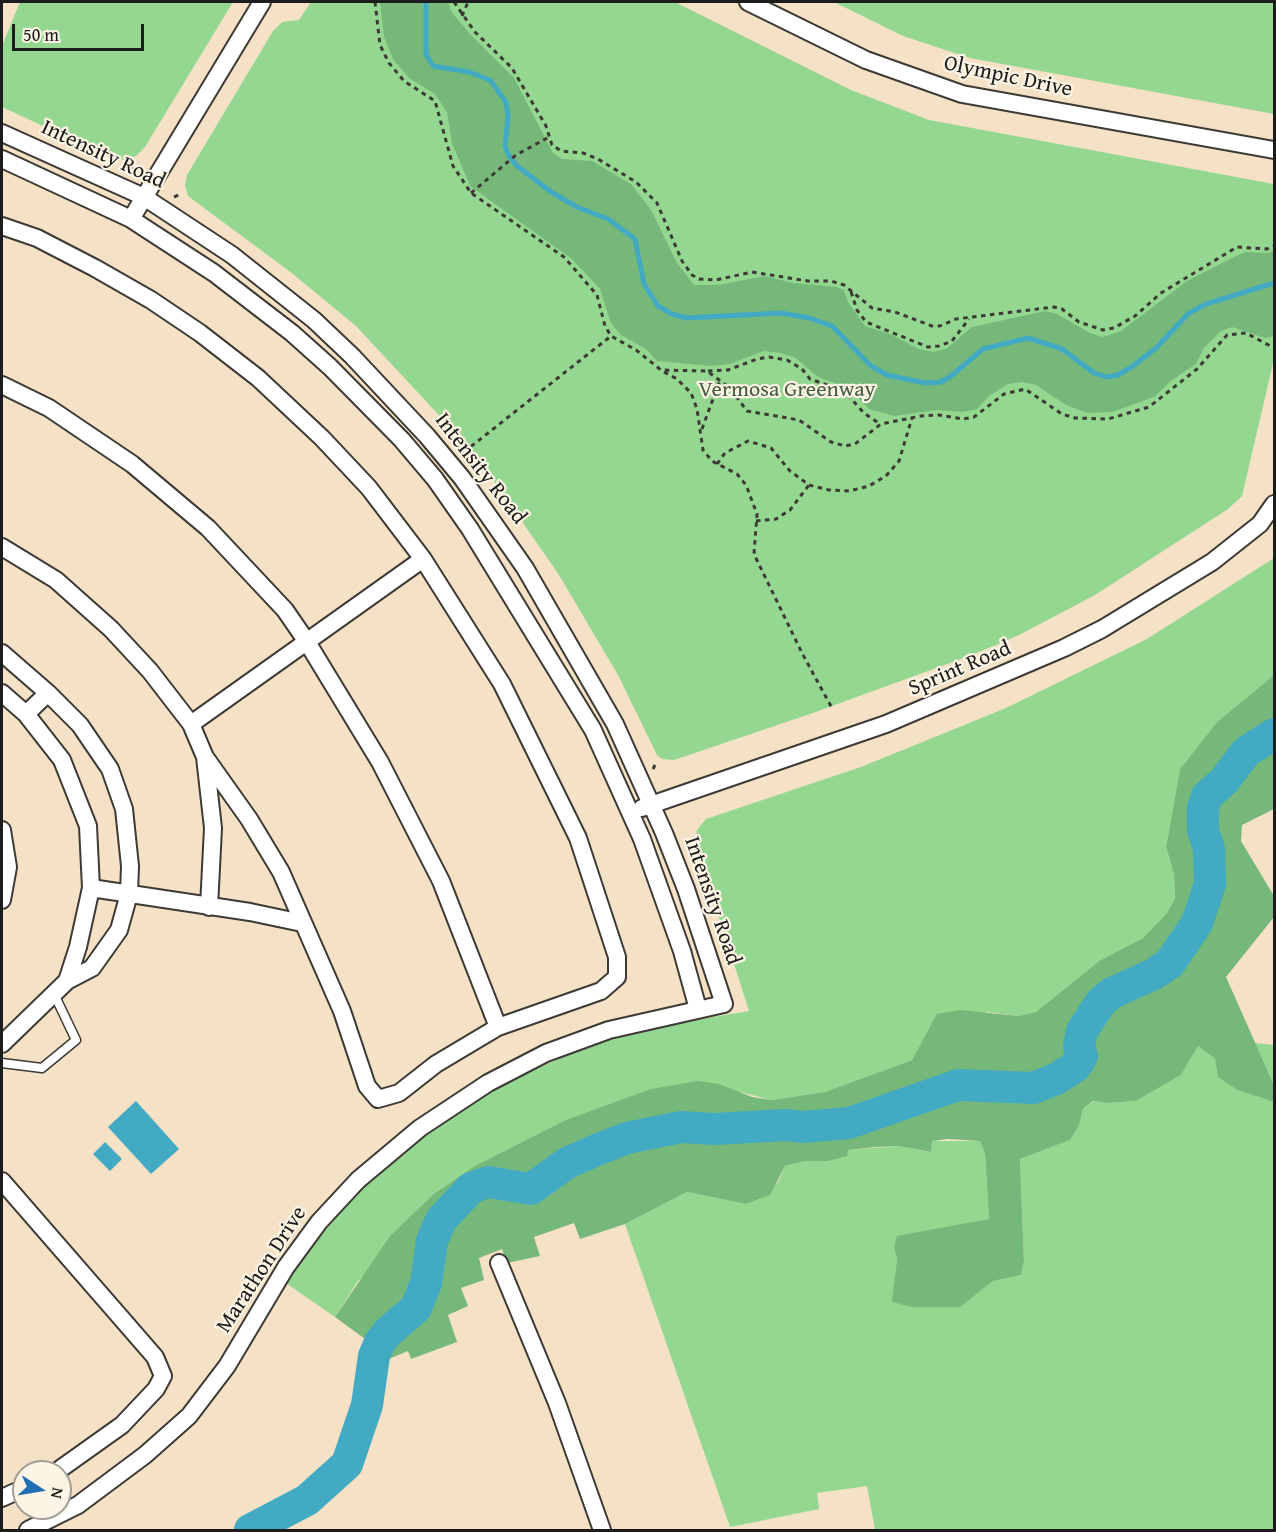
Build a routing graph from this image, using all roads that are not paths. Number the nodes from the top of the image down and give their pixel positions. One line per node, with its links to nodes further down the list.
1 (270, 2): 3 (street)
2 (748, 2): 5 (street, Olympic Drive)
3 (258, 8): 7 (street)
4 (2, 133): 7 (street, Intensity Road)
5 (1275, 150)
6 (2, 159): 8 (street, Intensity Road)
7 (144, 197): 8 (street); 21 (street, Intensity Road)
8 (131, 219): 22 (street, Intensity Road)
9 (2, 226): 13 (street)
10 (2, 385): 14 (street)
11 (1275, 504): 21 (street, Sprint Road)
12 (2, 547): 19 (street)
13 (423, 559): 14 (street); 33 (street)
14 (308, 642): 19 (street); 33 (street)
15 (2, 653): 17 (street)
16 (2, 693): 18 (street)
17 (48, 693): 18 (street); 25 (street)
18 (26, 714): 24 (street)
19 (191, 724): 20 (street)
20 (205, 757): 27 (street); 28 (street)
21 (652, 804): 22 (street, Sprint Road); 31 (street, Intensity Road)
22 (630, 813): 32 (street, Intensity Road)
23 (2, 830): 26 (street)
24 (91, 888): 25 (street); 29 (street)
25 (129, 894): 27 (street); 29 (street)
26 (2, 900)
27 (208, 907): 28 (street)
28 (302, 923): 33 (street)
29 (67, 981): 30 (street)
30 (54, 994): 34 (street); 35 (lane)
31 (724, 1004): 32 (street, Marathon Drive)
32 (698, 1009): 39 (street, Marathon Drive)
33 (498, 1027)
34 (2, 1044)
35 (2, 1063)
36 (2, 1181): 38 (street)
37 (499, 1263): 40 (street)
38 (72, 1461)
39 (28, 1530)
40 (602, 1530)

